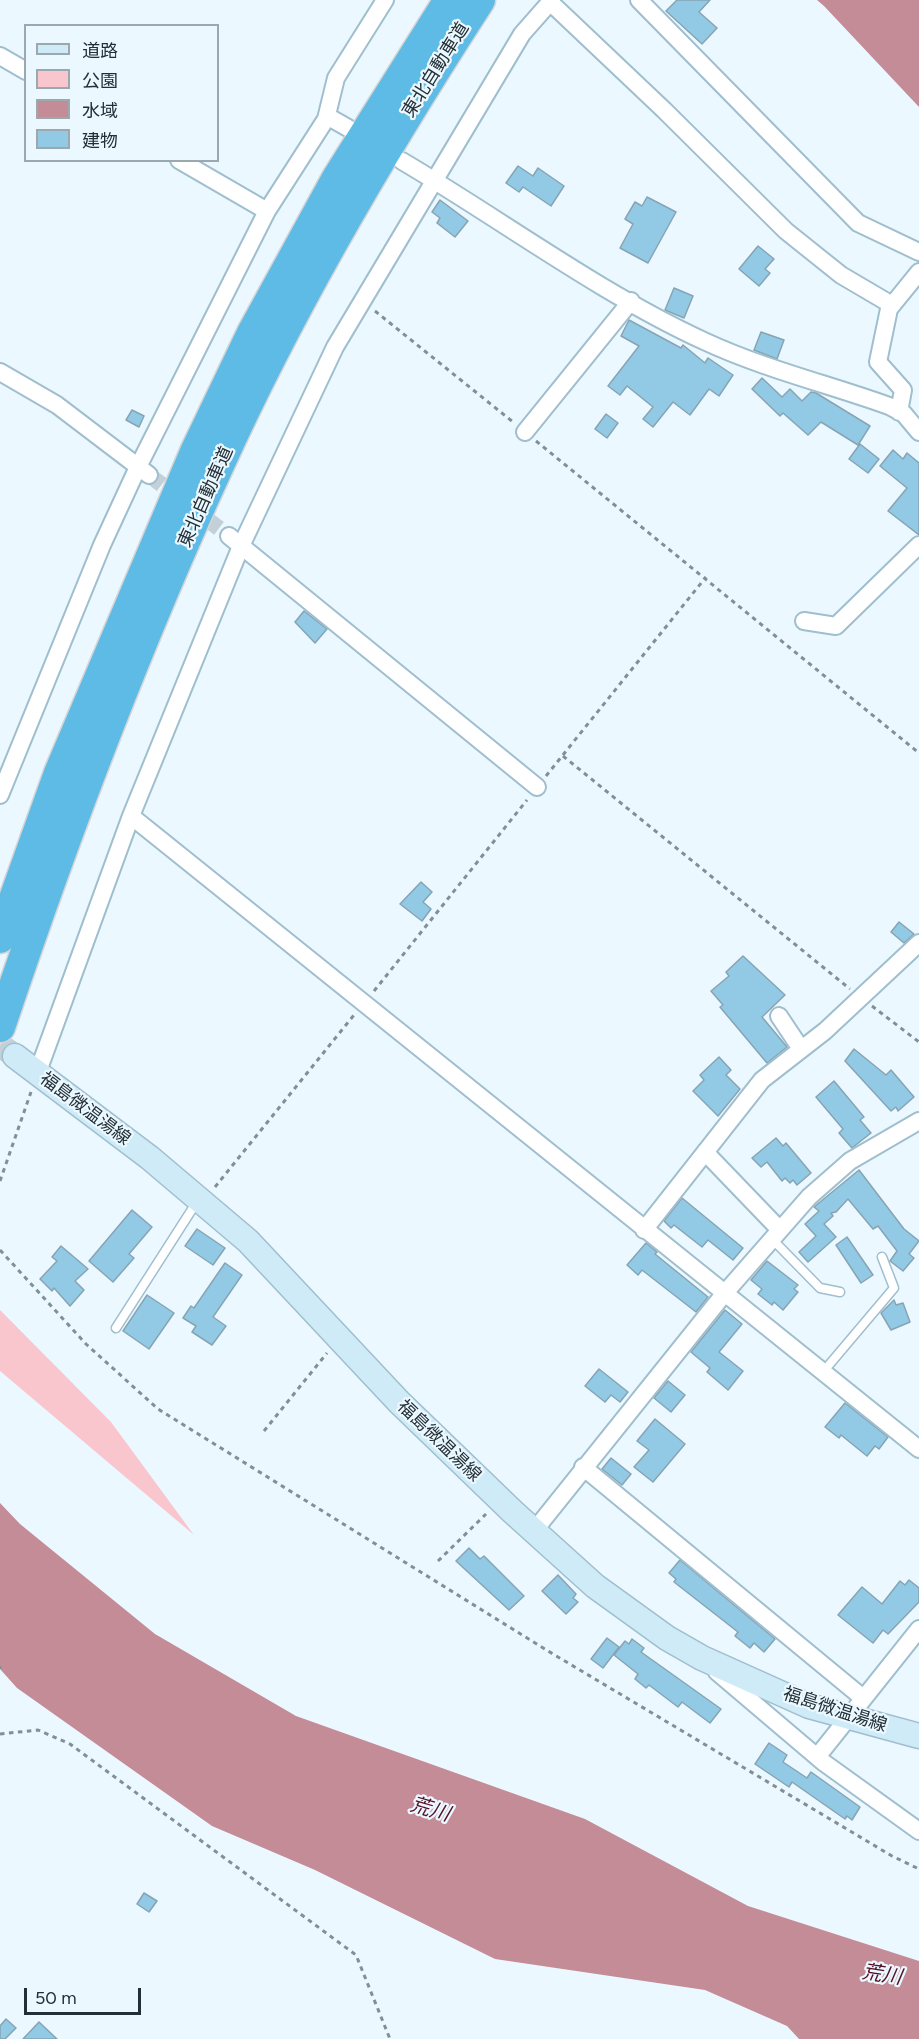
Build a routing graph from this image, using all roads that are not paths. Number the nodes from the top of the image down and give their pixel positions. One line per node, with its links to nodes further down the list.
1 (385, 0): 8 (street)
2 (448, 0): 29 (highway, 東北自動車道)
3 (480, 0): 32 (highway, 東北自動車道)
4 (639, 0): 14 (street)
5 (552, 1): 12 (street); 17 (street)
6 (0, 56): 7 (street)
7 (24, 70)
8 (327, 116): 9 (street); 13 (street)
9 (348, 128)
10 (402, 161): 12 (street)
11 (182, 162): 13 (street)
12 (433, 179): 16 (street); 23 (street)
13 (267, 211): 22 (street)
14 (919, 252)
15 (919, 272): 17 (street)
16 (631, 301): 19 (street); 20 (street)
17 (892, 305): 19 (street)
18 (0, 372): 22 (street)
19 (899, 412): 21 (street)
20 (525, 432)
21 (919, 432)
22 (144, 471): 27 (street)
23 (235, 541): 26 (street); 28 (street)
24 (919, 545): 25 (street)
25 (804, 621)
26 (537, 787)
27 (0, 795)
28 (131, 816): 35 (street); 39 (street)
29 (0, 938)
30 (919, 943): 33 (street)
31 (779, 1016): 33 (street)
32 (0, 1027)
33 (801, 1049): 37 (street)
34 (15, 1056): 35 (main road, 福島微温湯線)
35 (37, 1074): 38 (main road, 福島微温湯線)
36 (919, 1121): 40 (street)
37 (705, 1152): 39 (street); 40 (street)
38 (200, 1201): 44 (lane); 48 (main road, 福島微温湯線)
39 (644, 1230): 43 (street)
40 (776, 1234): 42 (lane); 43 (street)
41 (882, 1257): 45 (lane)
42 (840, 1292)
43 (724, 1294): 45 (street); 47 (street)
44 (116, 1328)
45 (823, 1372): 46 (street)
46 (919, 1449)
47 (583, 1467): 48 (street); 51 (street)
48 (534, 1531): 50 (main road, 福島微温湯線)
49 (919, 1629): 51 (street)
50 (702, 1658): 51 (main road, 福島微温湯線); 53 (street)
51 (856, 1708): 52 (main road, 福島微温湯線); 53 (street)
52 (919, 1736)
53 (817, 1757): 54 (street)
54 (919, 1830)

